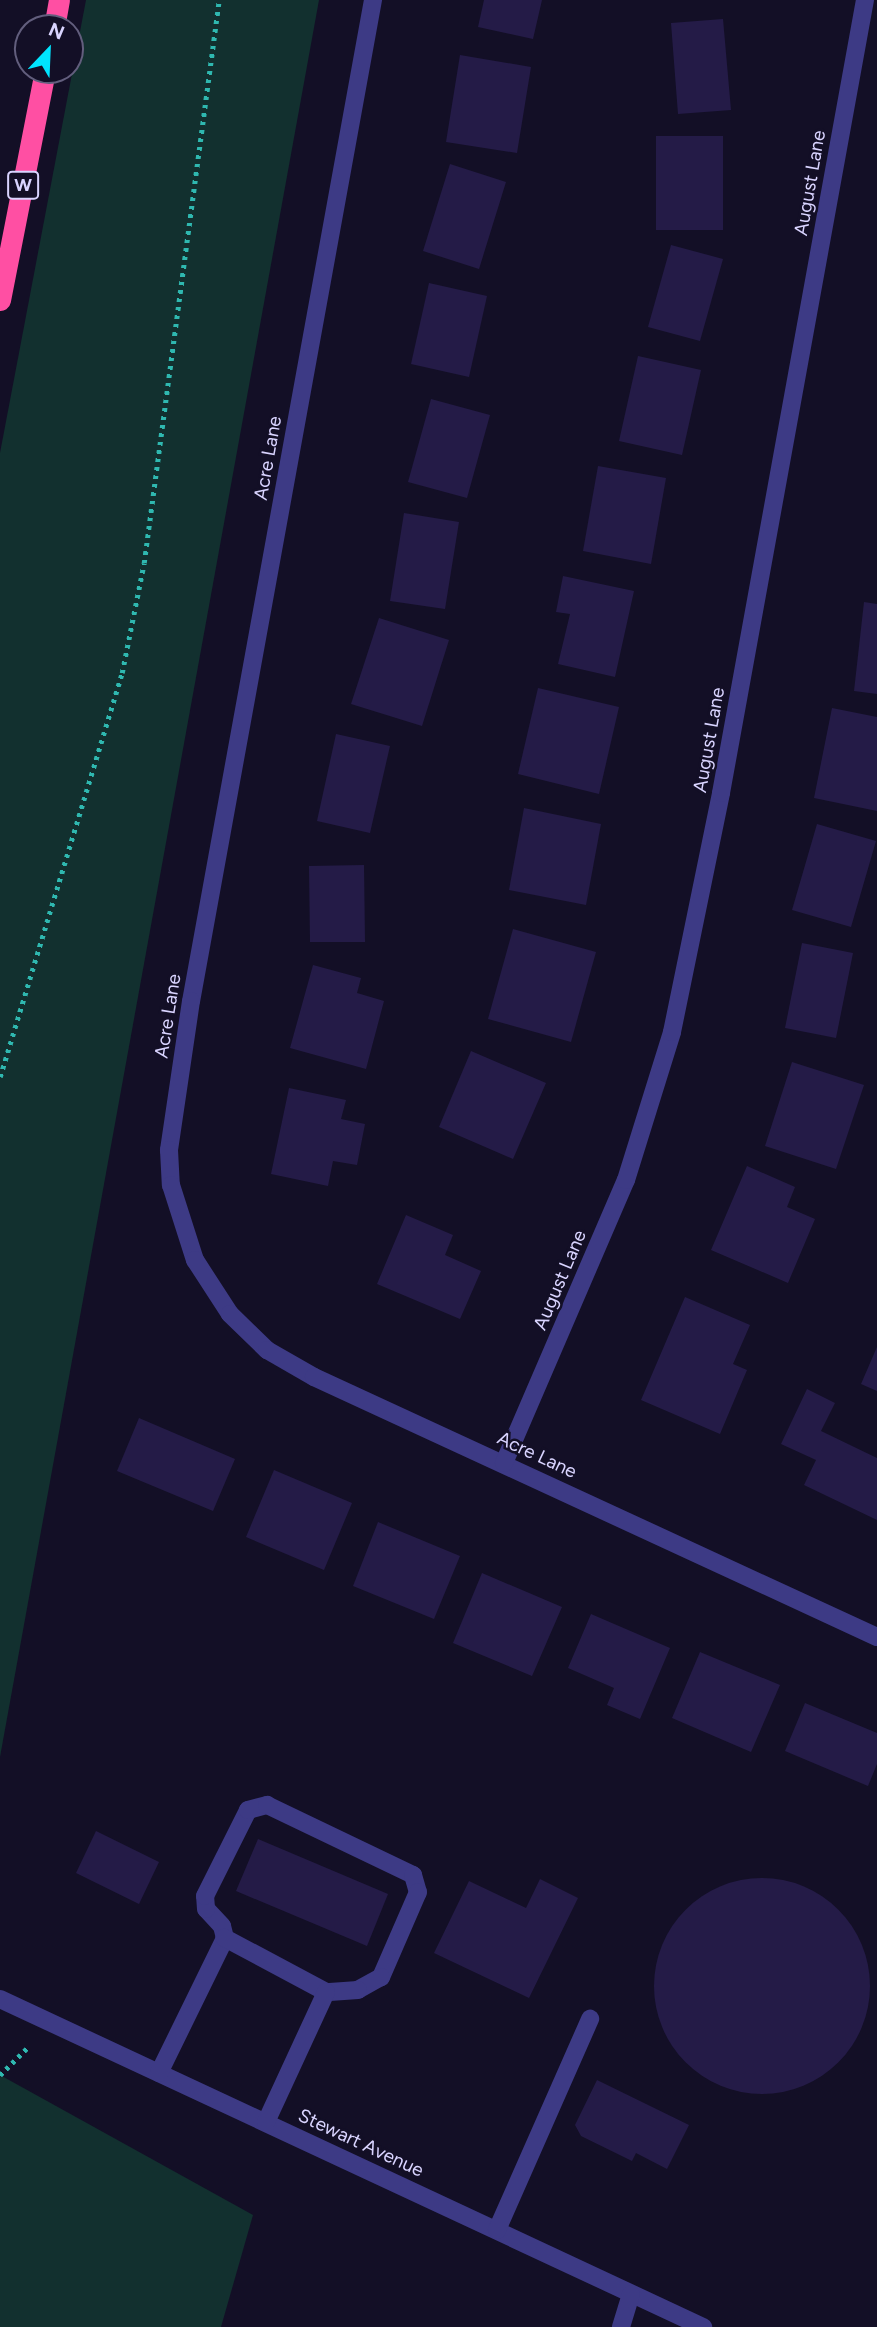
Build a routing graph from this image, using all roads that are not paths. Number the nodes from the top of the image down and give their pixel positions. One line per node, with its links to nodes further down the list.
1 (373, 0): 5 (street, Acre Lane)
2 (864, 0): 5 (street, August Lane)
3 (42, 84): 4 (highway, W)
4 (0, 300)
5 (504, 1463): 6 (street, Acre Lane)
6 (877, 1637)
7 (225, 1938): 8 (street); 8 (street); 11 (street)
8 (326, 1992): 12 (street)
9 (0, 1999): 11 (street, Stewart Avenue)
10 (590, 2019): 13 (street)
11 (159, 2073): 12 (street, Stewart Avenue)
12 (265, 2122): 13 (street, Stewart Avenue)
13 (497, 2231): 14 (street, Stewart Avenue)
14 (631, 2294): 15 (street); 16 (street, Stewart Avenue)
15 (621, 2327)
16 (703, 2327)

